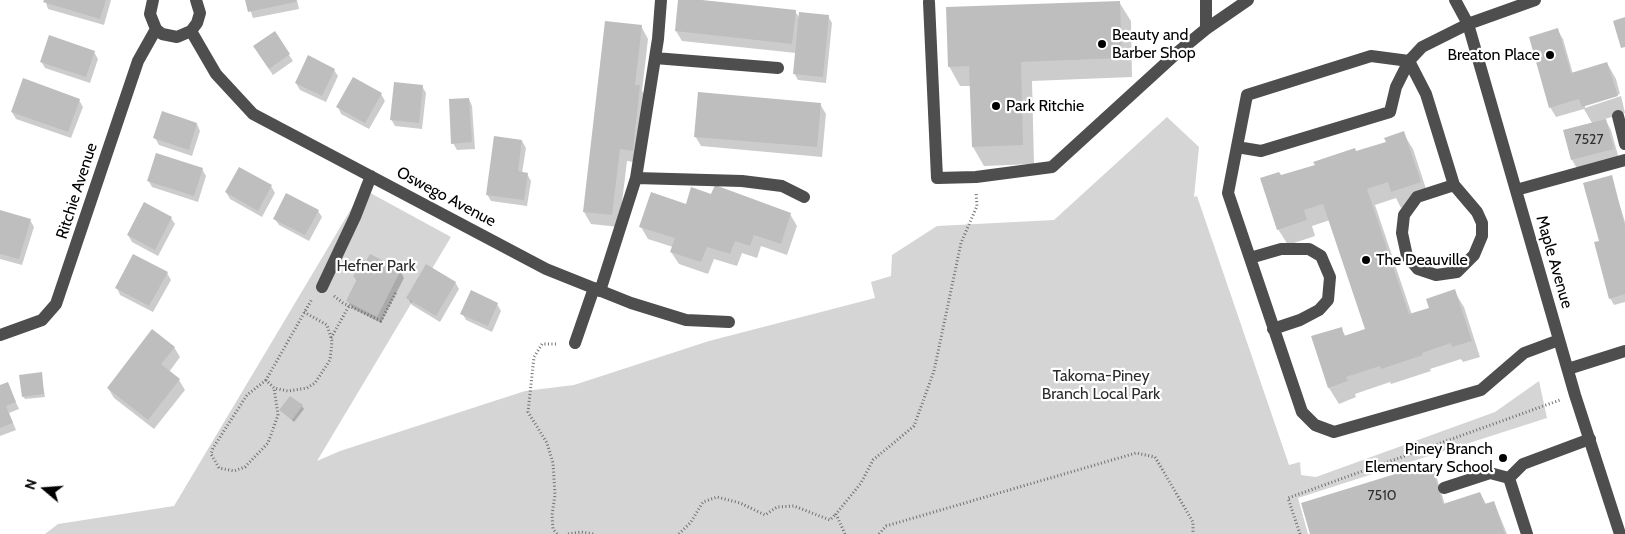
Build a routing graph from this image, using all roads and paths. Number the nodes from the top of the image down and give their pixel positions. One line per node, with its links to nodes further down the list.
1 (153, 0): 10 (street)
2 (196, 0): 12 (street)
3 (661, 0): 13 (street)
4 (1206, 0): 11 (street)
5 (1248, 0): 11 (street)
6 (1455, 0): 9 (street, Maple Avenue)
7 (1535, 0): 9 (street)
8 (929, 2): 21 (street)
9 (1468, 24): 14 (street); 24 (street, Maple Avenue)
10 (156, 29): 12 (street); 34 (street, Ritchie Avenue)
11 (1206, 29): 21 (street)
12 (191, 31): 20 (street, Oswego Avenue)
13 (655, 58): 15 (street); 22 (street)
14 (1409, 61): 18 (street); 18 (street); 23 (street)
15 (778, 68)
16 (1618, 116): 17 (street)
17 (1625, 144)
18 (1237, 147): 26 (street)
19 (1625, 160): 24 (street)
20 (371, 176): 27 (street); 28 (street, Oswego Avenue)
21 (976, 176): 46 (path)
22 (636, 178): 25 (street); 28 (street)
23 (1454, 185): 23 (street)
24 (1516, 190): 36 (street, Maple Avenue)
25 (804, 197)
26 (1250, 258): 33 (street); 33 (street)
27 (322, 287): 30 (path); 31 (path)
28 (597, 290): 32 (street, Oswego Avenue); 37 (street)
29 (396, 292): 30 (path)
30 (349, 306): 35 (path)
31 (304, 312): 35 (path); 40 (path)
32 (729, 322)
33 (1274, 329): 36 (street)
34 (0, 335)
35 (331, 338): 41 (path)
36 (1559, 340): 39 (street, Maple Avenue)
37 (575, 343): 47 (path)
38 (1625, 351): 39 (street)
39 (1568, 369): 43 (street, Maple Avenue)
40 (266, 380): 41 (path); 41 (path)
41 (274, 388)
42 (1568, 398): 54 (path)
43 (1590, 439): 44 (street); 56 (street, Maple Avenue)
44 (1509, 478): 45 (street); 55 (street)
45 (1444, 488)
46 (836, 514): 50 (path); 51 (path)
47 (557, 534)
48 (568, 534): 49 (path)
49 (594, 534)
50 (679, 534)
51 (845, 534)
52 (879, 534): 53 (path)
53 (1193, 534)
54 (1300, 534)
55 (1527, 534)
56 (1620, 534)

